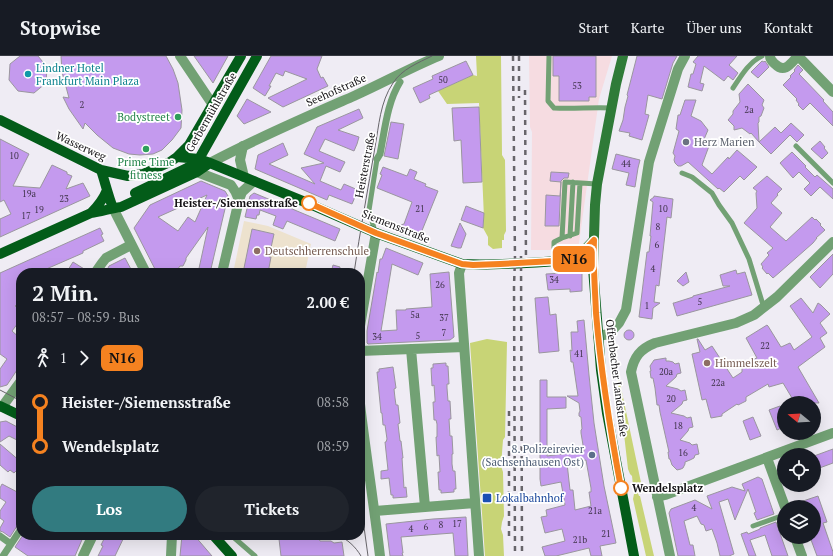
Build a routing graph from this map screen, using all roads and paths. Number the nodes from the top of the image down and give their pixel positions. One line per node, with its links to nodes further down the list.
1 (180, 56): 14 (street)
2 (242, 56): 14 (main road, Gerbermühlstraße)
3 (257, 56): 20 (main road, Gerbermühlstraße)
4 (439, 56): 17 (street, Seehofstraße)
5 (549, 56): 15 (lane)
6 (685, 56): 53 (street)
7 (762, 56): 12 (lane)
8 (770, 56): 9 (street)
9 (798, 56): 13 (street)
10 (624, 57): 15 (main road, Offenbacher Landstraße)
11 (400, 82): 21 (street, Heisterstraße)
12 (733, 88)
13 (833, 92)
14 (214, 105): 19 (main road, Gerbermühlstraße)
15 (612, 108): 32 (main road, Offenbacher Landstraße)
16 (0, 120): 23 (main road, Wasserweg)
17 (243, 146): 22 (street, Seehofstraße); 27 (street)
18 (796, 146): 31 (lane)
19 (177, 157): 20 (main road, Siemensstraße); 23 (main road, Wasserweg)
20 (199, 159): 22 (main road, Siemensstraße); 24 (main road, Gerbermühlstraße)
21 (377, 160): 37 (lane, Heisterstraße)
22 (210, 163): 25 (main road, Seehofstraße); 27 (main road, Siemensstraße)
23 (101, 170): 33 (main road)
24 (177, 172): 35 (main road, Seehofstraße)
25 (197, 172): 34 (street); 35 (main road, Seehofstraße)
26 (682, 173): 52 (lane)
27 (244, 177): 28 (main road, Siemensstraße)
28 (254, 181): 34 (street); 37 (main road, Siemensstraße)
29 (573, 182): 30 (lane); 38 (lane); 39 (lane)
30 (580, 183): 32 (lane); 38 (lane)
31 (833, 183)
32 (597, 184): 40 (main road, Offenbacher Landstraße)
33 (106, 190): 35 (main road); 36 (main road)
34 (239, 200): 49 (street)
35 (113, 208): 36 (main road, Seehofstraße); 42 (street)
36 (91, 213): 43 (main road, Seehofstraße)
37 (376, 233): 46 (main road, Siemensstraße); 51 (street, Heisterstraße)
38 (570, 236): 39 (lane)
39 (562, 238): 45 (lane)
40 (594, 240): 44 (main road); 50 (main road, Offenbacher Landstraße)
41 (833, 242): 52 (street)
42 (131, 245): 47 (street); 48 (street)
43 (0, 254)
44 (573, 260): 45 (main road, Siemensstraße); 50 (main road, Siemensstraße)
45 (554, 261): 46 (main road, Siemensstraße)
46 (462, 264): 54 (street)
47 (98, 268)
48 (143, 268)
49 (223, 268)
50 (593, 268): 53 (main road, Offenbacher Landstraße)
51 (365, 295)
52 (764, 308): 65 (street)
53 (598, 336): 87 (main road, Offenbacher Landstraße)
54 (464, 347): 55 (street); 67 (street)
55 (411, 349): 56 (street); 68 (street)
56 (365, 351)
57 (16, 388): 58 (street)
58 (1, 407): 59 (main road)
59 (16, 414)
60 (833, 433): 62 (street)
61 (365, 445): 64 (street)
62 (767, 458): 65 (street); 66 (street)
63 (365, 464): 64 (lane)
64 (368, 470): 69 (street)
65 (657, 497): 88 (street)
66 (782, 500)
67 (475, 503): 68 (street); 86 (street)
68 (425, 506): 69 (street)
69 (375, 511): 85 (street)
70 (777, 517): 71 (lane)
71 (753, 526)
72 (0, 536): 78 (street)
73 (16, 536): 78 (street)
74 (91, 540): 81 (street)
75 (172, 540): 82 (street)
76 (218, 540): 83 (main road)
77 (238, 540): 84 (lane)
78 (11, 544): 80 (street)
79 (798, 544): 89 (street)
80 (3, 556)
81 (83, 556)
82 (171, 556)
83 (232, 556)
84 (255, 556)
85 (380, 556)
86 (479, 556)
87 (634, 556)
88 (670, 556)
89 (802, 556)

